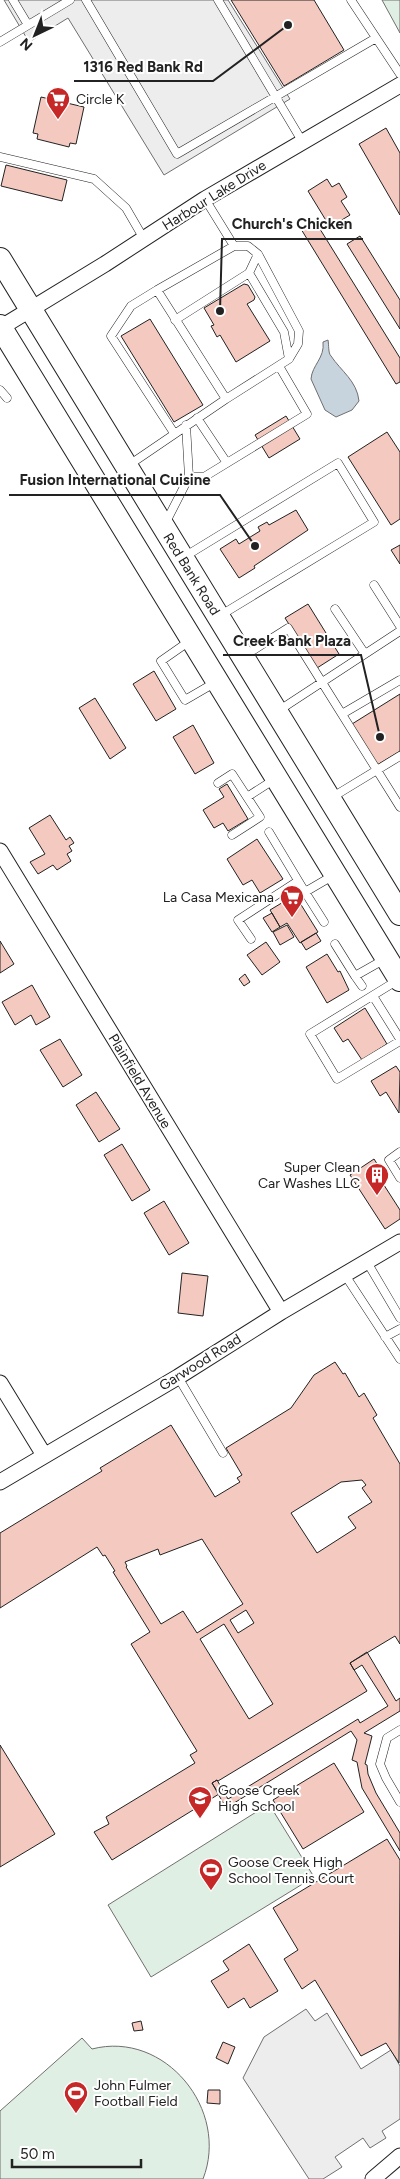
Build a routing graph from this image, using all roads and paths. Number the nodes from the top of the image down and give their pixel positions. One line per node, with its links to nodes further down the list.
1 (13, 0): 6 (lane)
2 (70, 0): 6 (lane)
3 (86, 0): 11 (lane)
4 (218, 0): 11 (lane)
5 (351, 0): 7 (lane)
6 (28, 25): 8 (lane)
7 (376, 38): 9 (lane); 11 (lane)
8 (0, 42)
9 (400, 74)
10 (400, 85): 12 (street, Harbour Lake Drive)
11 (276, 96): 12 (lane)
12 (302, 141): 14 (street, Harbour Lake Drive)
13 (0, 157): 15 (lane)
14 (205, 199): 15 (street, Harbour Lake Drive); 16 (lane)
15 (144, 239): 21 (street, Harbour Lake Drive)
16 (234, 246): 17 (lane); 20 (lane)
17 (258, 254): 19 (lane); 24 (lane)
18 (0, 259): 21 (main road, Red Bank Road)
19 (249, 273): 22 (lane); 24 (lane)
20 (156, 290): 22 (lane); 31 (lane)
21 (30, 310): 23 (street, Harbour Lake Drive); 33 (main road, Red Bank Road)
22 (175, 320): 28 (lane)
23 (0, 327): 42 (main road)
24 (289, 359): 25 (lane)
25 (279, 366): 28 (lane); 32 (lane)
26 (0, 390): 27 (lane)
27 (7, 398)
28 (226, 399): 29 (lane)
29 (197, 418): 30 (lane); 32 (lane)
30 (186, 425): 31 (lane); 34 (lane)
31 (174, 433): 33 (lane)
32 (226, 463): 34 (lane)
33 (126, 467): 35 (main road, Red Bank Road)
34 (188, 477): 35 (lane)
35 (164, 528): 36 (main road, Red Bank Road)
36 (183, 557): 39 (main road, Red Bank Road); 39 (lane)
37 (374, 586): 40 (lane)
38 (335, 610): 43 (lane)
39 (219, 616): 44 (main road, Red Bank Road)
40 (400, 626)
41 (400, 631): 43 (lane)
42 (192, 640): 46 (main road); 46 (lane)
43 (365, 654): 47 (lane)
44 (244, 656): 47 (lane); 48 (main road, Red Bank Road)
45 (400, 680): 49 (lane)
46 (218, 681): 52 (main road)
47 (322, 683): 48 (lane); 49 (lane)
48 (277, 712): 55 (main road, Red Bank Road)
49 (342, 714): 51 (lane)
50 (400, 756): 51 (lane)
51 (377, 770): 55 (lane); 56 (lane)
52 (277, 778): 54 (lane); 60 (main road)
53 (218, 783): 54 (lane)
54 (247, 797): 58 (lane)
55 (329, 799): 63 (main road, Red Bank Road)
56 (400, 807)
57 (269, 832): 61 (lane)
58 (232, 835)
59 (0, 851): 79 (street, Plainfield Avenue)
60 (335, 874): 62 (lane); 67 (main road)
61 (298, 881): 62 (lane); 65 (lane)
62 (305, 892): 64 (lane)
63 (398, 907)
64 (324, 922)
65 (251, 939)
66 (335, 944): 68 (lane)
67 (387, 958): 68 (lane); 69 (main road)
68 (355, 976): 70 (lane)
69 (400, 979): 71 (lane)
70 (362, 986)
71 (373, 996): 72 (lane); 72 (lane)
72 (398, 1041): 73 (lane)
73 (400, 1052)
74 (400, 1152): 75 (lane)
75 (400, 1178)
76 (400, 1242): 77 (street, Garwood Road)
77 (367, 1262): 78 (street, Garwood Road); 80 (lane)
78 (345, 1275): 79 (street, Garwood Road); 82 (lane)
79 (281, 1312): 84 (street, Garwood Road)
80 (400, 1318)
81 (400, 1329): 82 (lane)
82 (386, 1338): 83 (lane)
83 (400, 1359)
84 (178, 1377): 86 (lane); 87 (street, Garwood Road)
85 (0, 1383): 87 (street)
86 (223, 1453)
87 (44, 1455): 88 (street, Garwood Road)
88 (0, 1482)
89 (400, 1730): 90 (lane)
90 (400, 1802)
91 (400, 2156): 92 (street)
92 (373, 2179)

